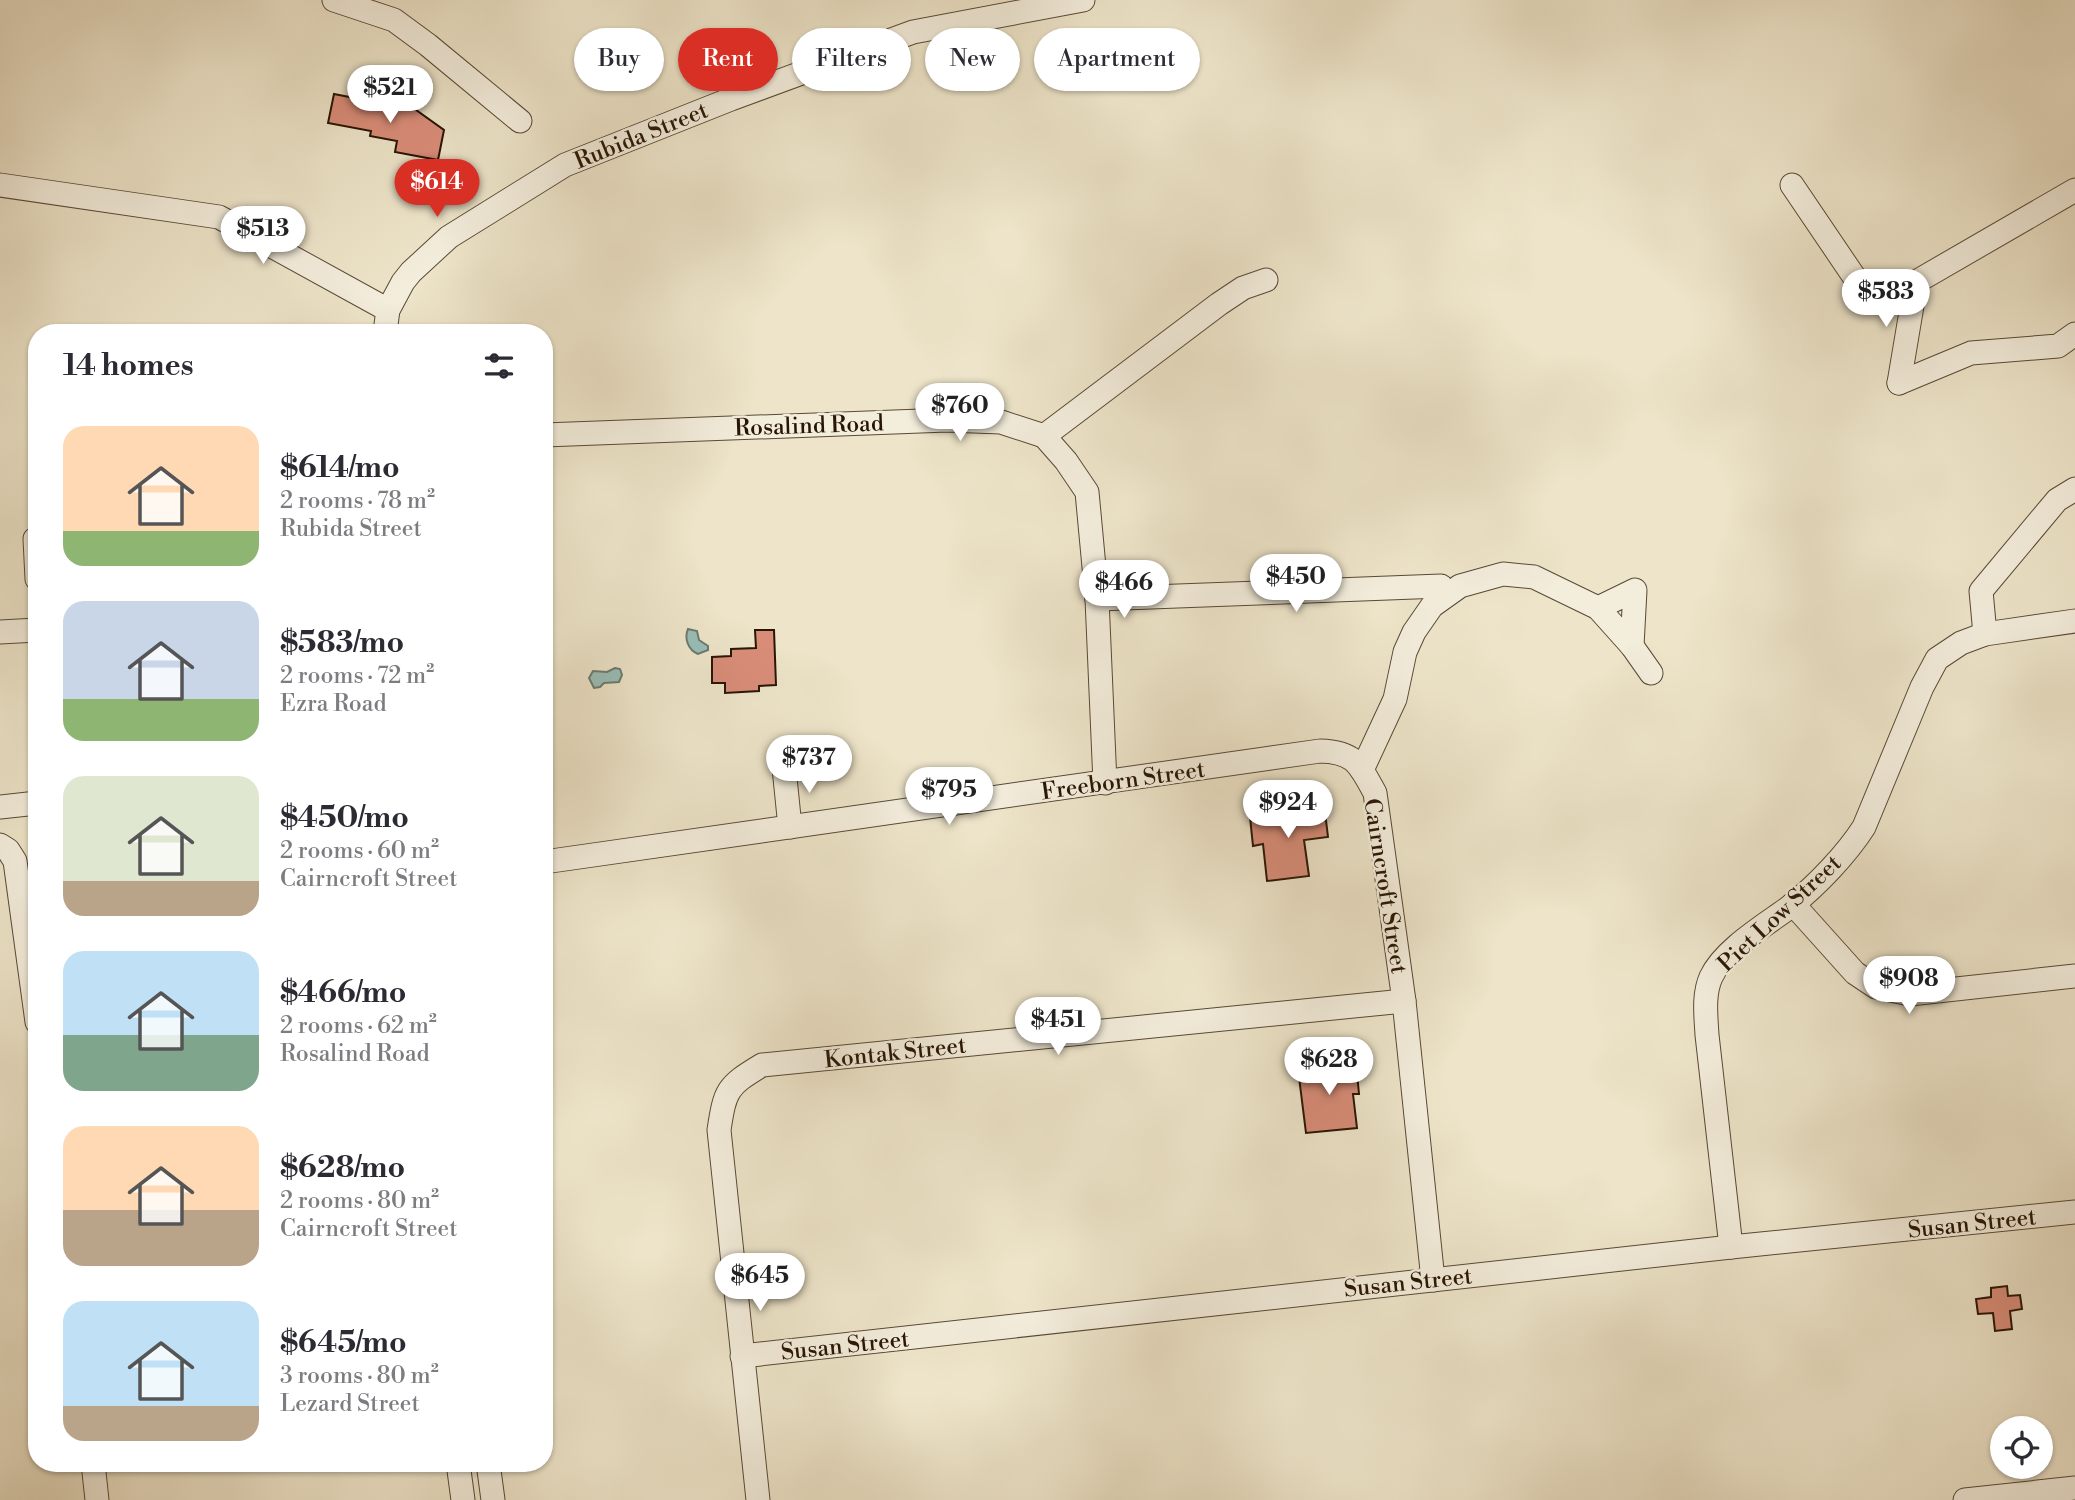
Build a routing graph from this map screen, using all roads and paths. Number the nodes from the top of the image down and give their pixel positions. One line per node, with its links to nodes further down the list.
1 (334, 0): 3 (street)
2 (1083, 0): 9 (street, Rubida Street)
3 (520, 121)
4 (0, 185): 9 (street)
5 (1793, 185): 8 (street)
6 (2075, 190): 8 (street)
7 (1266, 281): 12 (street)
8 (1916, 282): 10 (street)
9 (386, 321)
10 (2075, 334)
11 (553, 435): 12 (street, Rosalind Road)
12 (1044, 436): 15 (street)
13 (2075, 489): 20 (street)
14 (1441, 586): 15 (street)
15 (1097, 599): 25 (street)
16 (1598, 608): 21 (street, Cairncroft Street); 21 (street); 24 (street, Cairncroft Street)
17 (2075, 621): 20 (street, Piet Low Street)
18 (28, 630): 19 (street)
19 (0, 632)
20 (1985, 634): 31 (street, Piet Low Street)
21 (1632, 646): 22 (street, Cairncroft Street)
22 (1651, 673)
23 (784, 768): 28 (street)
24 (1362, 770): 25 (street, Freeborn Street); 34 (street, Cairncroft Street)
25 (1105, 783): 28 (street, Freeborn Street)
26 (28, 804): 27 (street)
27 (0, 807)
28 (790, 827): 30 (street, Freeborn Street)
29 (0, 845): 32 (street)
30 (553, 861)
31 (1793, 904): 33 (street); 36 (street, Piet Low Street)
32 (28, 956)
33 (2075, 976)
34 (1404, 1001): 37 (street, Cairncroft Street); 38 (street, Kontak Street)
35 (2075, 1212): 36 (street, Susan Street)
36 (1731, 1248): 37 (street, Susan Street)
37 (1433, 1280): 38 (street, Susan Street)
38 (742, 1356): 46 (street, Kontak Street)
39 (94, 1472): 43 (street)
40 (459, 1472): 44 (street)
41 (489, 1472): 45 (street)
42 (2075, 1488): 47 (street)
43 (97, 1500)
44 (463, 1500)
45 (492, 1500)
46 (758, 1500)
47 (1965, 1500)

